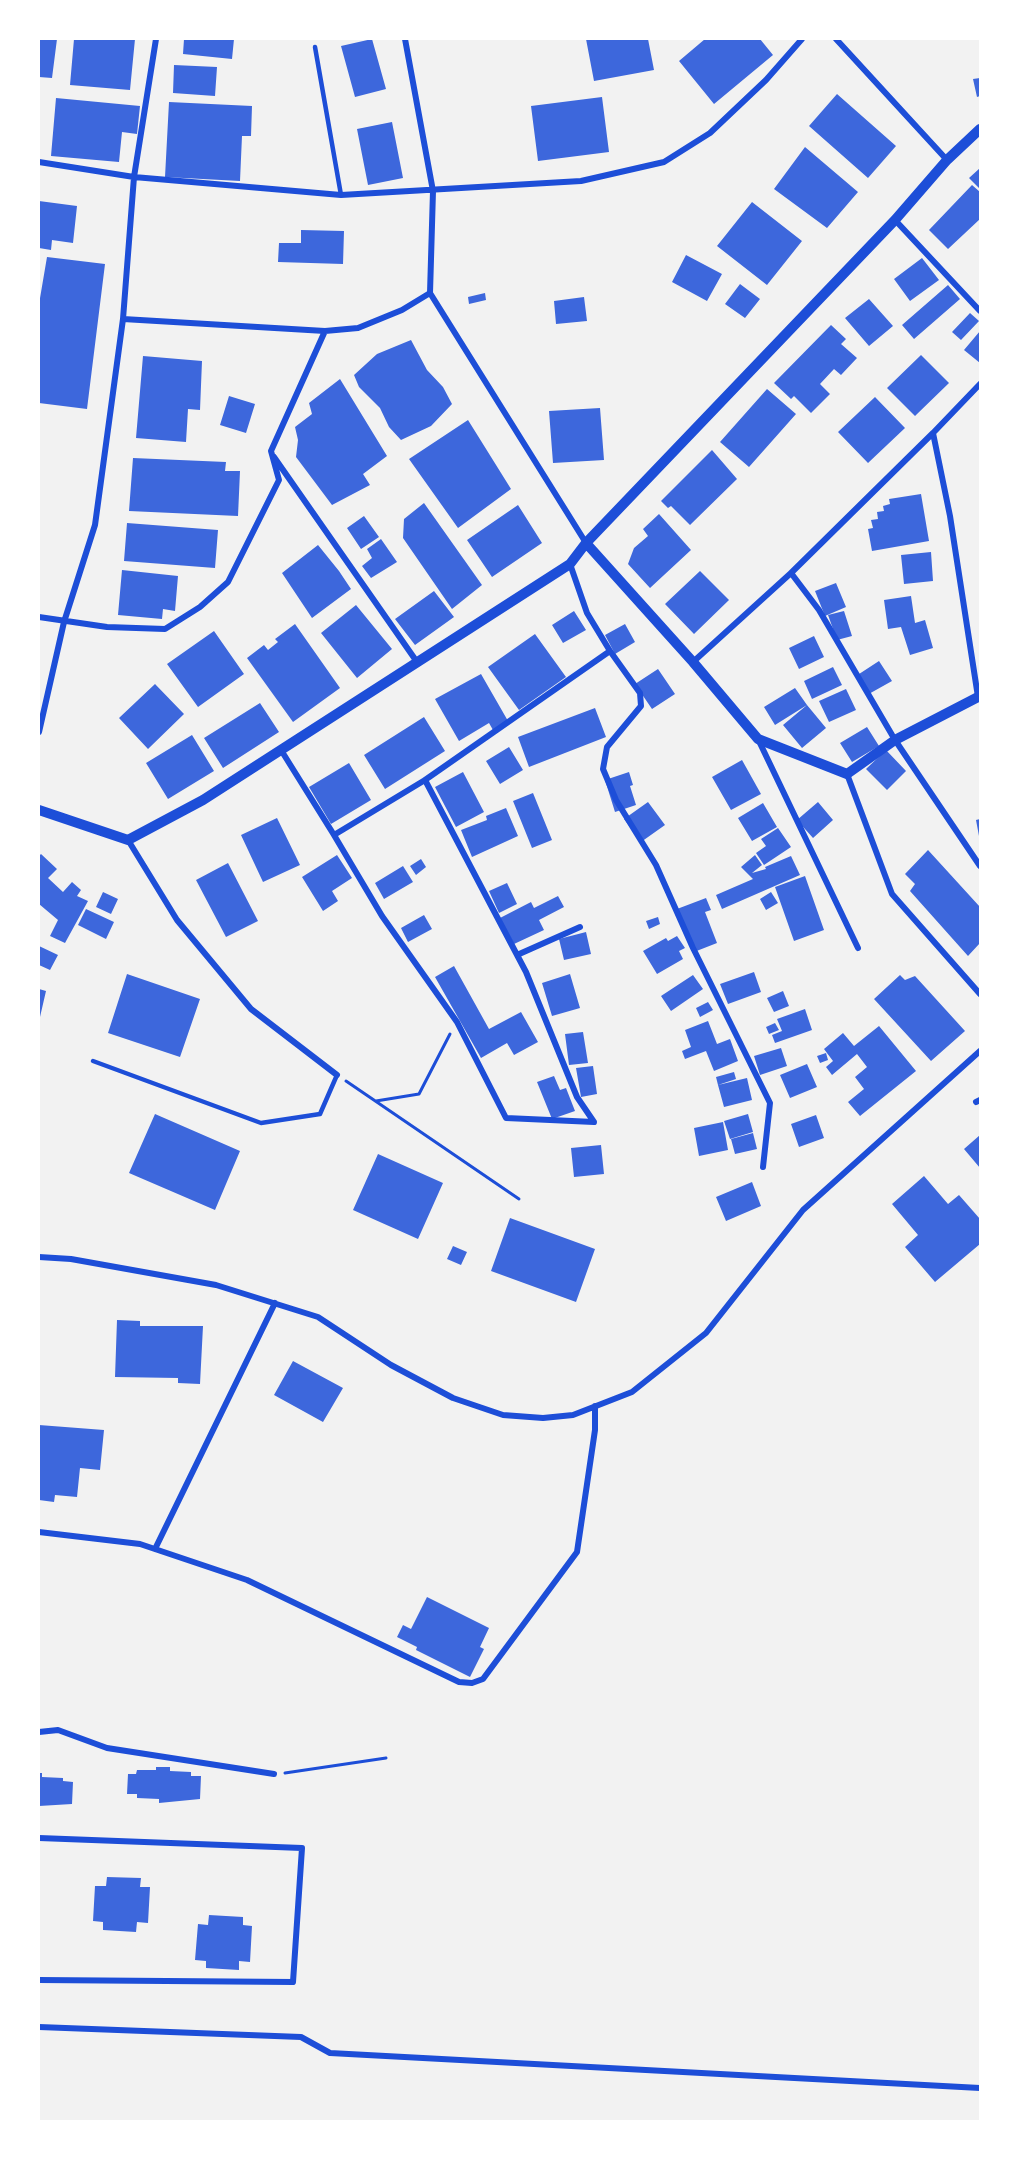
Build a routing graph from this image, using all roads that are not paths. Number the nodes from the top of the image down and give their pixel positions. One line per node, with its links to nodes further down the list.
1 (156, 39): 9 (street)
2 (405, 39): 10 (street)
3 (802, 39): 10 (street)
4 (837, 39): 7 (street)
5 (315, 47): 11 (lane)
6 (980, 129): 7 (street)
7 (947, 160): 12 (street)
8 (39, 162): 9 (street)
9 (134, 177): 11 (street); 15 (street)
10 (433, 191): 11 (street); 13 (street)
11 (341, 195)
12 (895, 220): 14 (street); 20 (street)
13 (430, 293): 16 (street); 20 (street)
14 (980, 311)
15 (123, 320): 16 (street); 24 (street)
16 (325, 331): 19 (street)
17 (980, 384): 18 (street)
18 (933, 433): 22 (street); 28 (street)
19 (271, 451): 24 (street); 26 (street)
20 (586, 543): 21 (street); 27 (street)
21 (570, 564): 25 (street); 26 (street)
22 (791, 573): 27 (street); 31 (street)
23 (39, 617): 24 (street)
24 (64, 622): 29 (street)
25 (610, 651): 34 (street); 46 (street)
26 (417, 662): 32 (street)
27 (693, 662): 30 (street)
28 (979, 696): 31 (street)
29 (39, 732)
30 (758, 739): 33 (street); 40 (street)
31 (895, 740): 33 (street); 38 (street)
32 (281, 750): 36 (street); 37 (street)
33 (847, 774): 42 (street)
34 (425, 780): 36 (street); 41 (street)
35 (39, 810): 37 (street)
36 (334, 836): 41 (street)
37 (128, 840): 45 (street)
38 (980, 866)
39 (580, 927): 41 (street)
40 (858, 948)
41 (517, 955)
42 (980, 994)
43 (980, 1051): 49 (street)
44 (93, 1061): 45 (lane)
45 (337, 1075)
46 (763, 1167)
47 (39, 1257): 48 (street)
48 (275, 1303): 49 (street); 51 (street)
49 (595, 1406): 51 (street)
50 (39, 1532): 51 (street)
51 (155, 1549)
52 (39, 1732): 53 (street)
53 (274, 1774)
54 (39, 1838): 55 (street)
55 (39, 1980)
56 (39, 2027): 57 (street)
57 (980, 2088)

